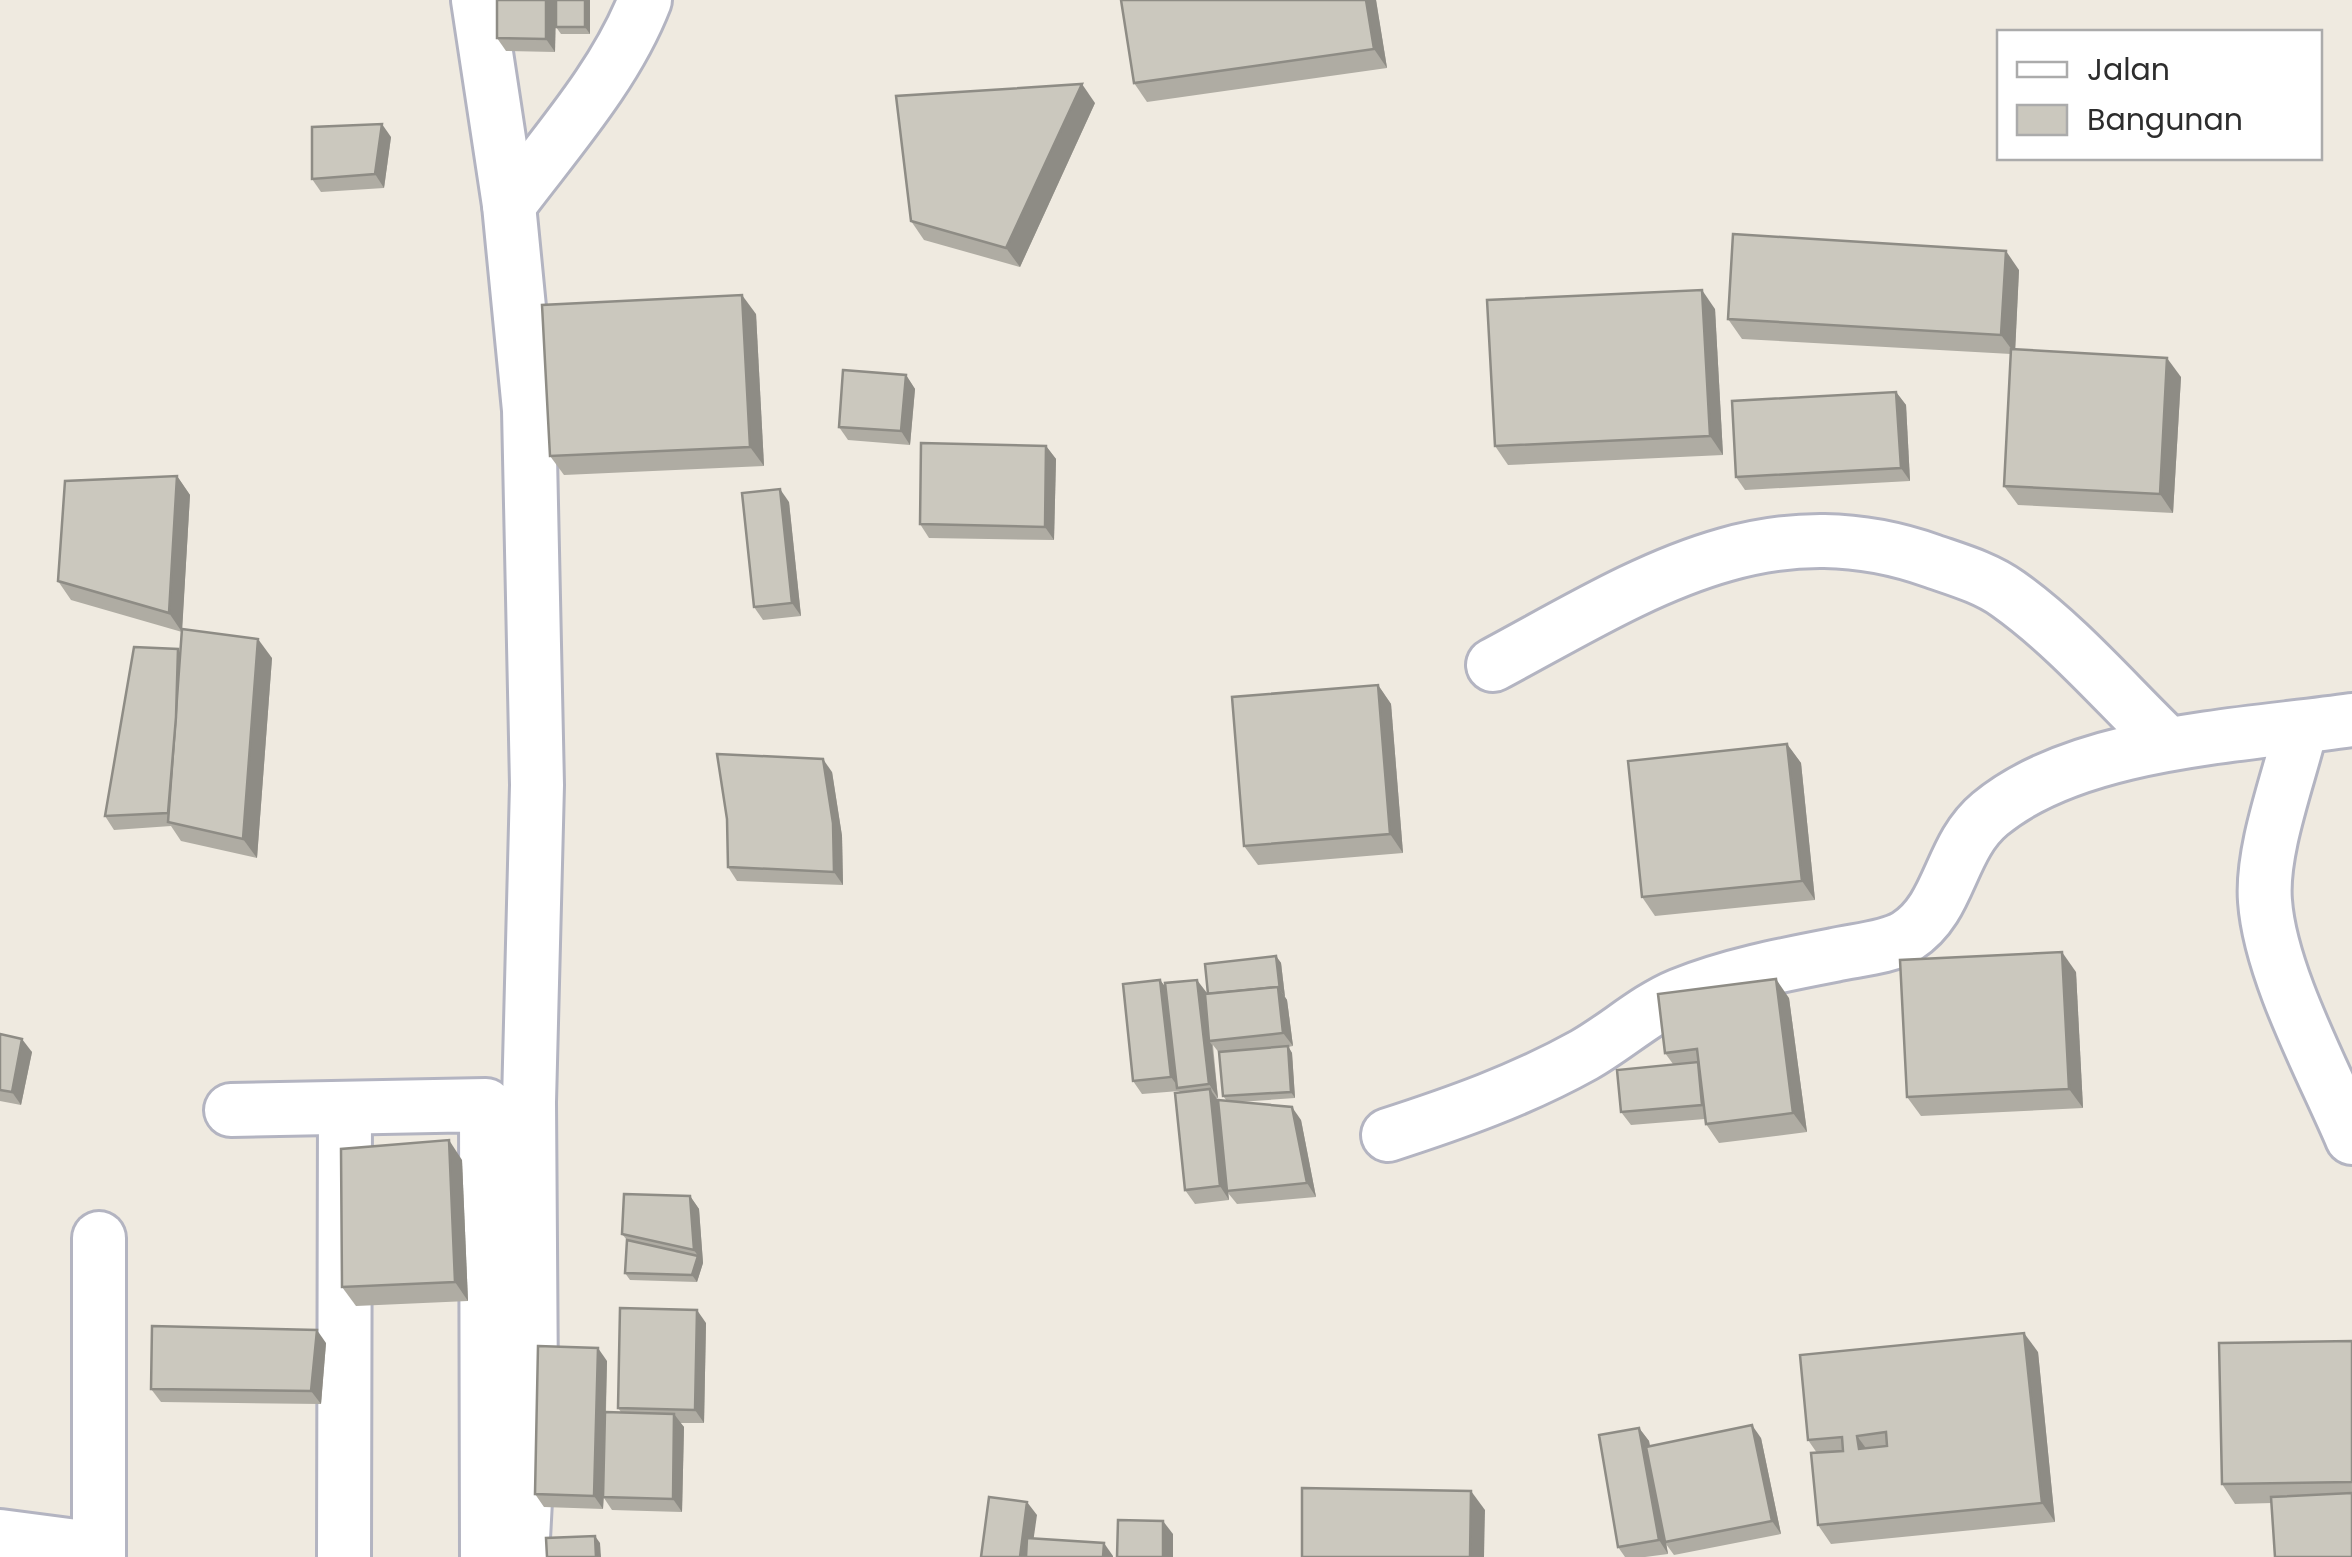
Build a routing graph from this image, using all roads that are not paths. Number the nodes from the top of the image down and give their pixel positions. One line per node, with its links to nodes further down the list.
1 (478, 0): 3 (street)
2 (644, 0): 3 (street)
3 (509, 205): 17 (street)
4 (1493, 664): 7 (street)
5 (2352, 720): 6 (street)
6 (2301, 728): 7 (street); 11 (street)
7 (2168, 744): 10 (street)
8 (345, 1108): 9 (street); 15 (street); 16 (street)
9 (231, 1110)
10 (1388, 1135)
11 (2352, 1138)
12 (98, 1238): 14 (street)
13 (0, 1536): 14 (street)
14 (99, 1553)
15 (344, 1557)
16 (487, 1557)
17 (522, 1557)

